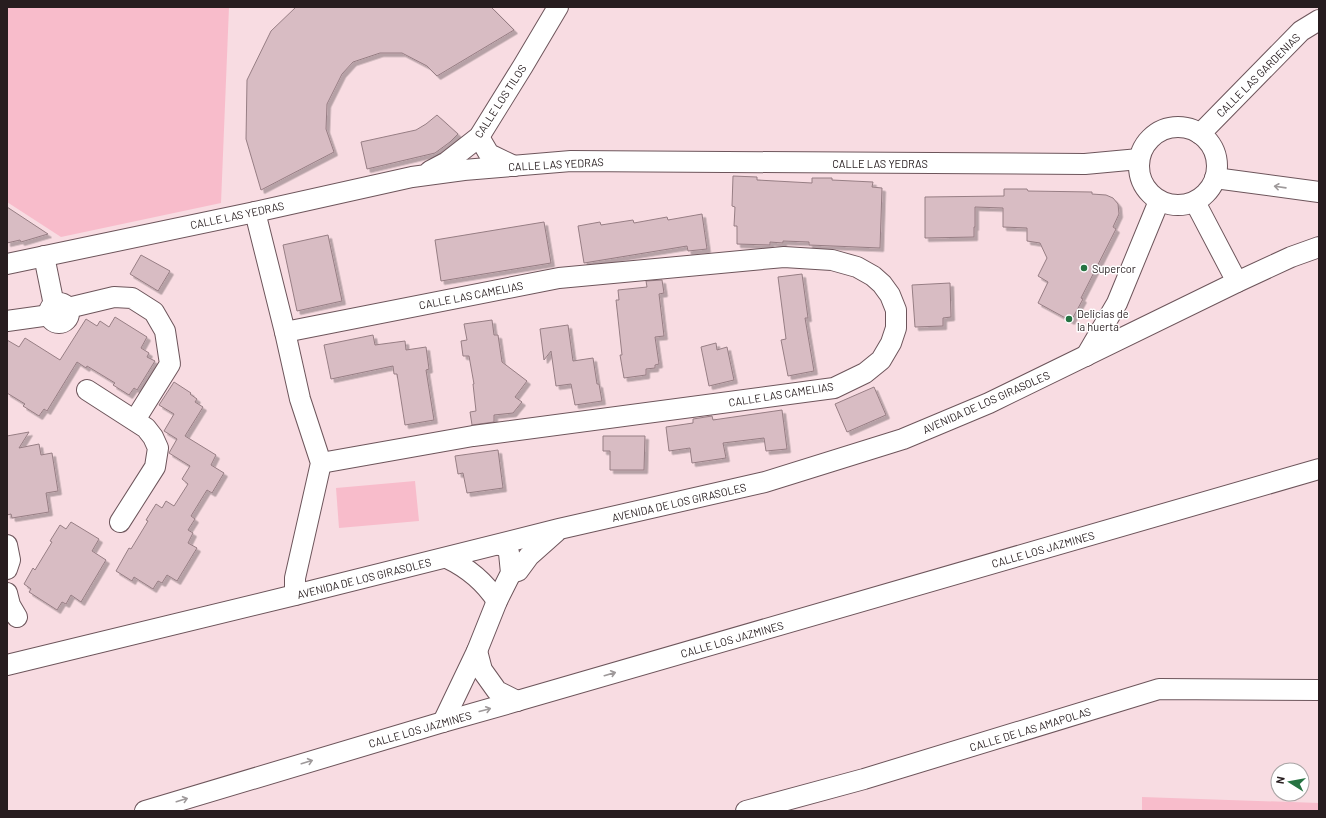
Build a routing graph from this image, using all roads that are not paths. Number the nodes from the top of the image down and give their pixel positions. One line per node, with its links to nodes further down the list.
1 (558, 7): 4 (street, CALLE LOS TILOS)
2 (1319, 20): 3 (street, CALLE LAS GARDENIAS)
3 (1200, 134): 5 (street); 8 (street)
4 (479, 137): 6 (street); 7 (street, CALLE LOS TILOS)
5 (1140, 159): 6 (street, CALLE LAS YEDRAS); 10 (street)
6 (514, 166): 7 (street, CALLE LAS YEDRAS)
7 (422, 176): 12 (street, CALLE LAS YEDRAS)
8 (1215, 178): 9 (street, one-way to 8); 11 (street)
9 (1319, 192)
10 (1159, 201): 11 (street); 20 (street)
11 (1195, 202): 16 (street)
12 (255, 212): 14 (street, CALLE LAS YEDRAS); 19 (street)
13 (1319, 247): 16 (street, AVENIDA DE LOS GIRASOLES)
14 (44, 256): 15 (street, CALLE LAS YEDRAS); 17 (street)
15 (7, 264)
16 (1237, 282): 20 (street, AVENIDA DE LOS GIRASOLES)
17 (57, 309): 18 (street); 22 (street)
18 (7, 321)
19 (285, 332): 23 (street); 23 (street, CALLE LAS CAMELIAS)
20 (1086, 356): 26 (street, AVENIDA DE LOS GIRASOLES)
21 (88, 390): 22 (street)
22 (135, 420): 25 (street)
23 (321, 463): 34 (street)
24 (1319, 469): 39 (street, CALLE LOS JAZMINES, one-way to 24)
25 (120, 522)
26 (559, 530): 28 (street, AVENIDA DE LOS GIRASOLES); 31 (street)
27 (7, 545): 30 (street)
28 (495, 546): 29 (street, AVENIDA DE LOS GIRASOLES); 31 (street); 33 (street)
29 (447, 558): 33 (street); 34 (street, AVENIDA DE LOS GIRASOLES)
30 (7, 569)
31 (511, 573): 33 (street)
32 (7, 593): 35 (street)
33 (493, 594): 36 (street)
34 (295, 595): 37 (street, AVENIDA DE LOS GIRASOLES)
35 (17, 617)
36 (477, 651): 39 (street); 40 (street)
37 (7, 665)
38 (1319, 690): 42 (street, CALLE DE LAS AMAPOLAS)
39 (517, 702): 40 (street, CALLE LOS JAZMINES, one-way to 39)
40 (443, 722): 41 (street, CALLE LOS JAZMINES, one-way to 40)
41 (145, 811)
42 (746, 811)

